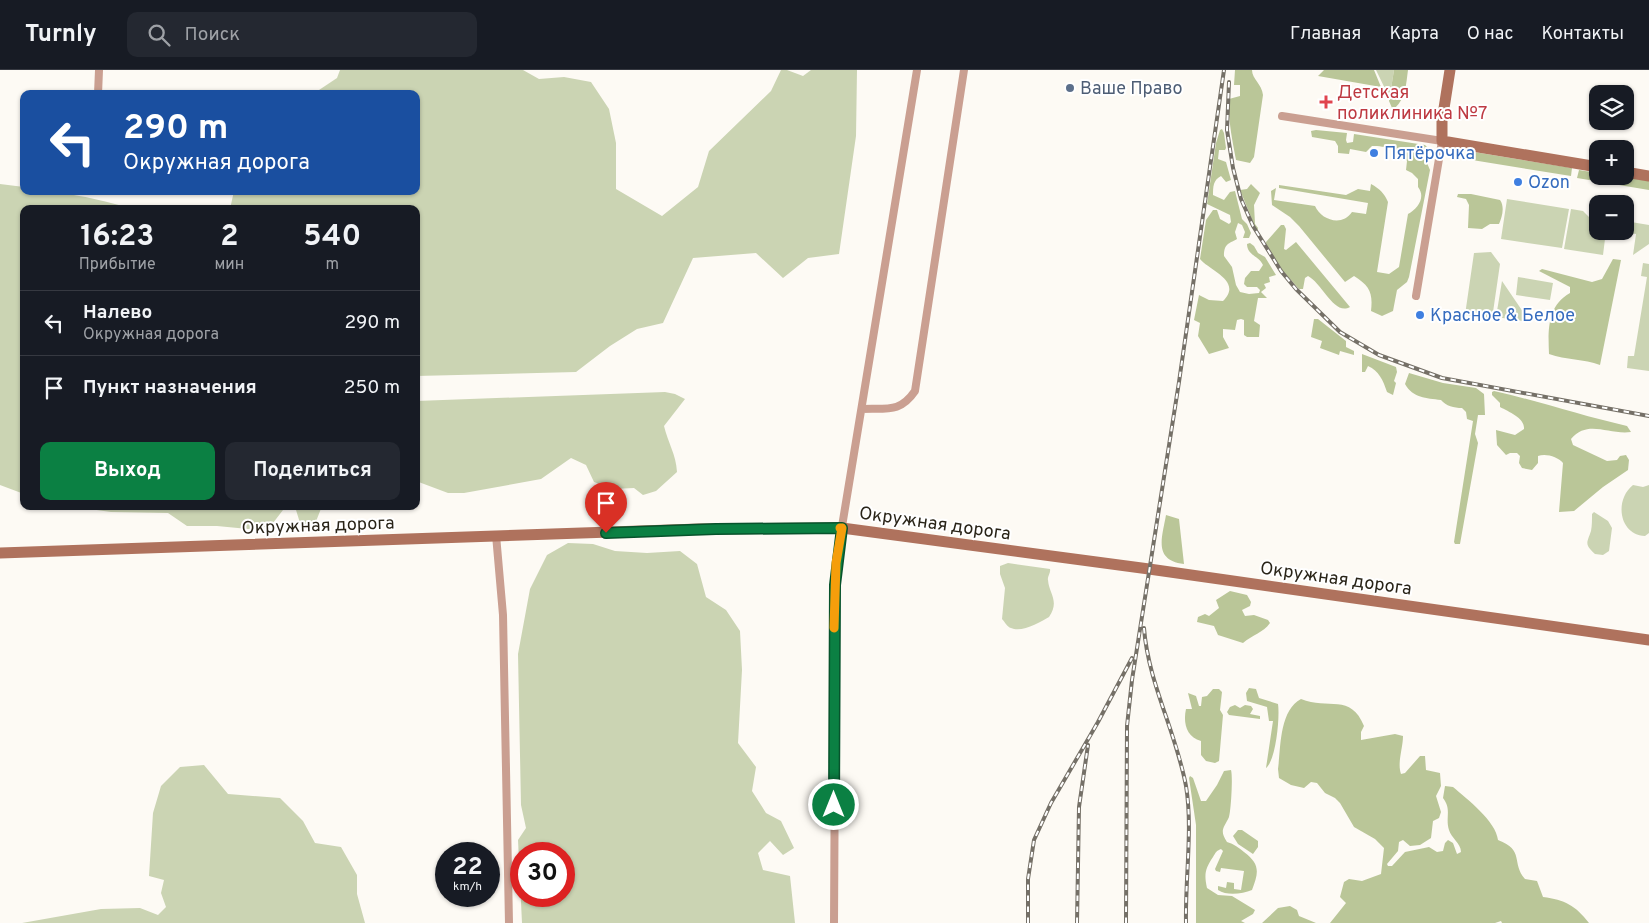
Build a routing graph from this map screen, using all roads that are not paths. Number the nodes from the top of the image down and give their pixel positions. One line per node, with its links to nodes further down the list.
1 (99, 70): 5 (street)
2 (916, 70): 12 (street)
3 (964, 70): 12 (street)
4 (1450, 70): 7 (main road)
5 (98, 90)
6 (1282, 116): 7 (street)
7 (1442, 141): 8 (main road); 11 (street)
8 (1589, 166)
9 (1634, 174): 10 (main road)
10 (1649, 176)
11 (1416, 296)
12 (862, 409): 13 (street)
13 (842, 528): 14 (main road, Окружная дорога); 16 (main road, Окружная дорога); 18 (street)
14 (496, 536): 15 (main road, Окружная дорога); 17 (street)
15 (0, 553)
16 (1649, 640)
17 (509, 923)
18 (834, 923)

